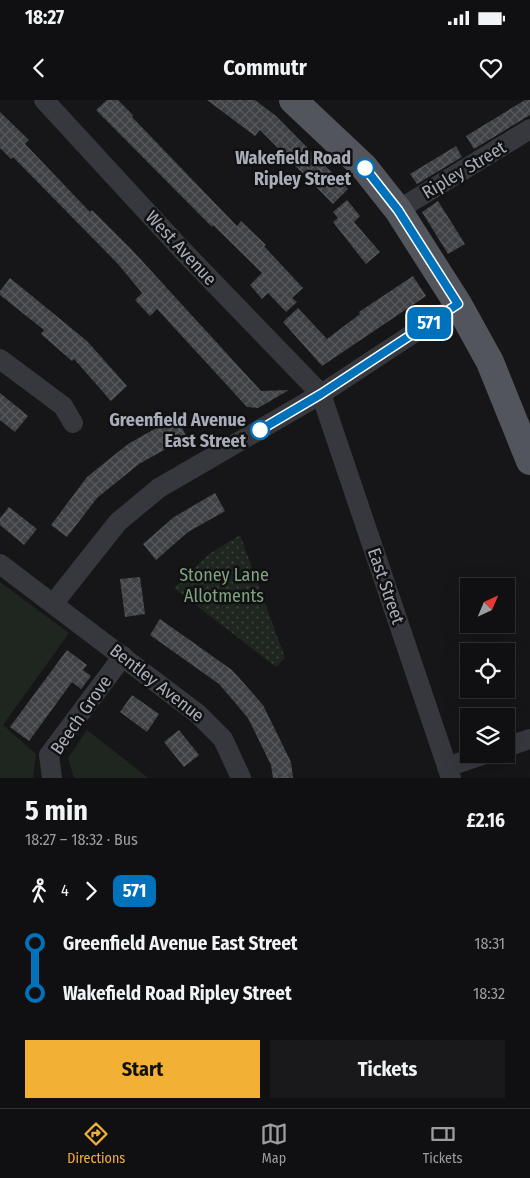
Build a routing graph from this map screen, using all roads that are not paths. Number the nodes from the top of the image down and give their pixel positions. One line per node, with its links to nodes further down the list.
1 (44, 100): 7 (street, West Avenue)
2 (293, 100): 4 (main road)
3 (530, 129): 4 (street, Ripley Street)
4 (398, 210): 5 (main road)
5 (458, 304): 7 (street); 9 (main road)
6 (0, 359): 8 (street)
7 (321, 394): 11 (street); 16 (street, East Street)
8 (73, 423)
9 (528, 448)
10 (0, 564): 11 (street, Bentley Avenue)
11 (54, 604): 12 (street, Bentley Avenue)
12 (123, 656): 17 (street, Beech Grove); 18 (street, Bentley Avenue)
13 (530, 739): 14 (street)
14 (515, 744)
15 (467, 763): 16 (street)
16 (449, 772)
17 (52, 778)
18 (241, 778)

